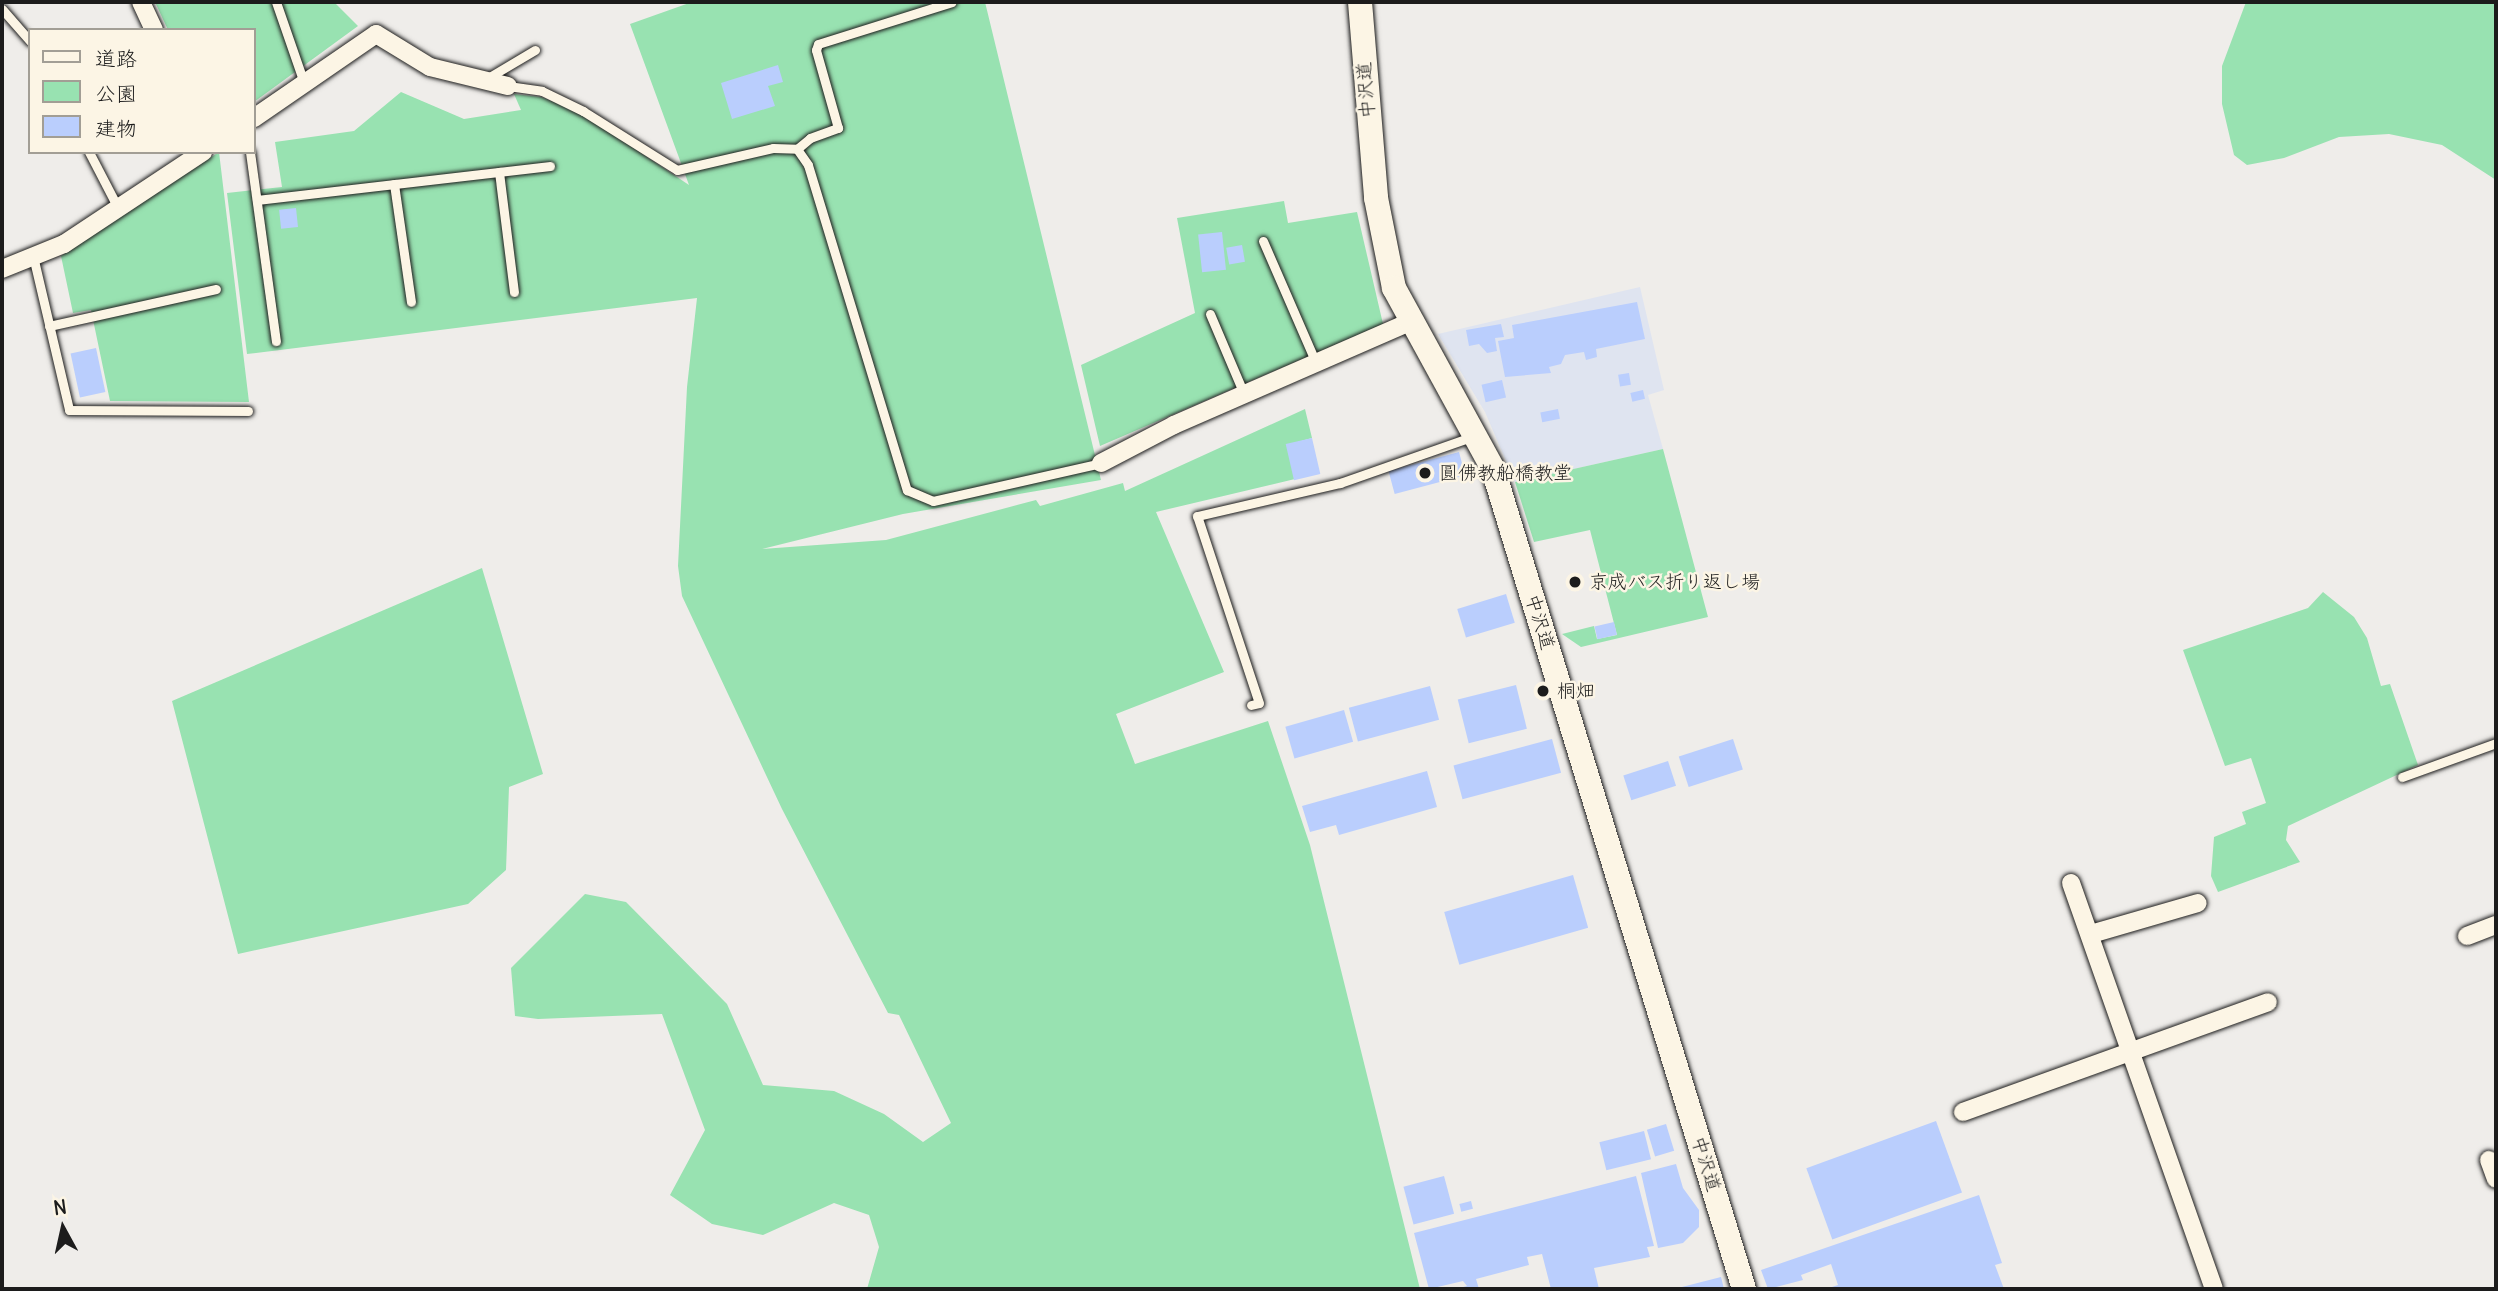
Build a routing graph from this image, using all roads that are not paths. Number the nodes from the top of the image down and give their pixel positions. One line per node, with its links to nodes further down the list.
1 (141, 2): 6 (street)
2 (276, 2): 9 (lane)
3 (952, 2): 13 (lane)
4 (1360, 2): 29 (street, 中沢道)
5 (2, 9): 7 (lane)
6 (153, 28)
7 (28, 39)
8 (535, 50): 10 (lane)
9 (304, 83): 10 (street); 12 (street)
10 (482, 83): 11 (street)
11 (508, 86): 13 (lane)
12 (256, 117)
13 (797, 149): 36 (lane)
14 (90, 154): 21 (lane)
15 (200, 154): 21 (street)
16 (250, 154): 20 (lane)
17 (550, 166): 18 (lane)
18 (499, 172): 19 (lane); 26 (lane)
19 (394, 184): 20 (lane); 27 (lane)
20 (257, 200): 31 (lane)
21 (118, 208): 23 (street)
22 (1262, 241): 32 (lane)
23 (33, 256): 24 (street); 30 (lane)
24 (2, 269)
25 (215, 289): 30 (lane)
26 (514, 292)
27 (411, 302)
28 (1210, 314): 33 (lane)
29 (1410, 322): 32 (street); 35 (street, 中沢道)
30 (49, 326): 34 (lane)
31 (276, 341)
32 (1315, 363): 33 (street)
33 (1244, 394): 36 (street)
34 (248, 411)
35 (1478, 436): 37 (lane); 50 (street, 中沢道)
36 (1101, 463)
37 (1251, 705)
38 (2496, 743): 39 (lane)
39 (2402, 777)
40 (2071, 883): 43 (street)
41 (2198, 903): 43 (street)
42 (2496, 925): 44 (street)
43 (2091, 934): 46 (street)
44 (2467, 936)
45 (2268, 1002): 46 (street)
46 (2132, 1051): 47 (street); 51 (street)
47 (1963, 1112)
48 (2489, 1160): 49 (street)
49 (2496, 1179)
50 (1744, 1289)
51 (2214, 1289)

